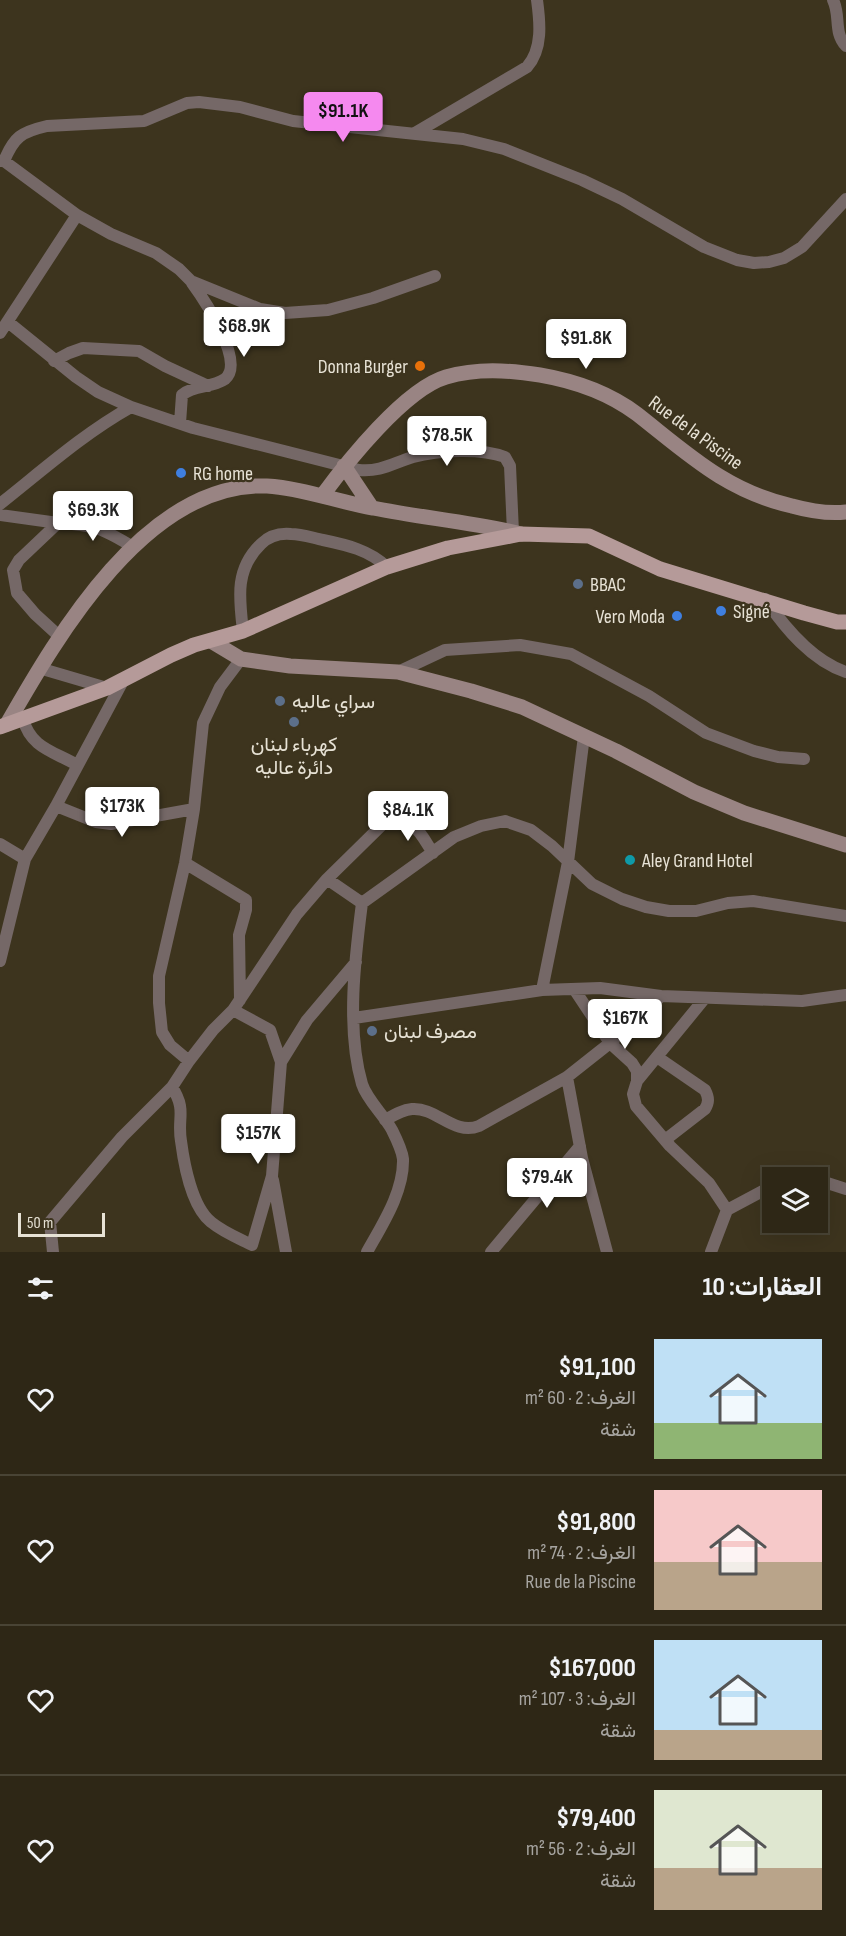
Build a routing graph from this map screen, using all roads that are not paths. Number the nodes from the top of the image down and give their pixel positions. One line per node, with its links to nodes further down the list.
1 (537, 0): 4 (street)
2 (833, 0): 3 (street)
3 (846, 46)
4 (415, 134): 5 (street); 6 (street)
5 (2, 161): 7 (street)
6 (846, 199)
7 (77, 215): 9 (street); 10 (street)
8 (435, 276): 9 (street)
9 (191, 281): 13 (street)
10 (8, 321): 11 (street); 12 (street)
11 (0, 333)
12 (54, 361): 13 (street); 14 (street)
13 (208, 386): 15 (street)
14 (131, 407): 15 (street); 18 (street)
15 (180, 423): 16 (street)
16 (344, 466): 17 (street, Rue de la Piscine); 19 (street); 20 (street, Rue de la Piscine); 23 (street)
17 (322, 496): 19 (street); 24 (street)
18 (0, 504)
19 (372, 508): 23 (street)
20 (846, 512)
21 (0, 515): 22 (street)
22 (58, 523): 24 (street); 29 (street)
23 (517, 533): 25 (main road); 26 (main road)
24 (133, 547): 29 (street)
25 (387, 567): 28 (main road); 28 (street)
26 (765, 599): 27 (main road); 34 (street)
27 (843, 621)
28 (243, 631): 30 (main road)
29 (59, 636): 32 (street)
30 (212, 641): 31 (street); 35 (main road)
31 (241, 659): 33 (street); 43 (street)
32 (39, 668): 36 (street); 38 (street)
33 (398, 672): 39 (street); 40 (street)
34 (846, 672)
35 (123, 681): 36 (main road); 41 (street)
36 (107, 688): 37 (main road)
37 (23, 719): 38 (main road); 41 (street)
38 (4, 725)
39 (584, 736): 45 (street); 48 (street)
40 (804, 759)
41 (77, 765): 42 (street)
42 (56, 806): 43 (street); 47 (street)
43 (194, 809): 49 (street)
44 (0, 844): 47 (street)
45 (846, 845)
46 (433, 853): 48 (street); 50 (street); 51 (street)
47 (25, 859): 53 (street)
48 (568, 862): 52 (street); 56 (street)
49 (185, 863): 60 (street); 64 (street)
50 (327, 879): 51 (street); 60 (street)
51 (362, 903): 54 (street)
52 (846, 916)
53 (0, 961)
54 (356, 962): 61 (street); 65 (street)
55 (574, 989): 56 (street); 58 (street); 62 (street)
56 (542, 990): 61 (street)
57 (846, 995): 59 (street)
58 (661, 996): 59 (street); 62 (street)
59 (705, 998): 63 (street)
60 (237, 1005): 64 (street); 65 (street)
61 (354, 1018): 69 (street)
62 (610, 1043): 66 (street); 67 (street)
63 (657, 1057): 67 (street); 70 (street)
64 (189, 1061): 68 (street)
65 (281, 1062): 72 (street)
66 (567, 1077): 69 (street); 71 (street)
67 (637, 1081): 70 (street)
68 (172, 1087): 77 (street); 78 (street)
69 (386, 1120): 80 (street)
70 (665, 1140): 76 (street)
71 (580, 1146): 81 (street); 82 (street)
72 (272, 1176): 77 (street); 79 (street)
73 (828, 1183): 74 (street)
74 (846, 1189)
75 (762, 1191): 76 (street)
76 (727, 1210): 83 (street)
77 (251, 1248)
78 (53, 1252)
79 (286, 1252)
80 (367, 1252)
81 (491, 1252)
82 (607, 1252)
83 (711, 1252)

